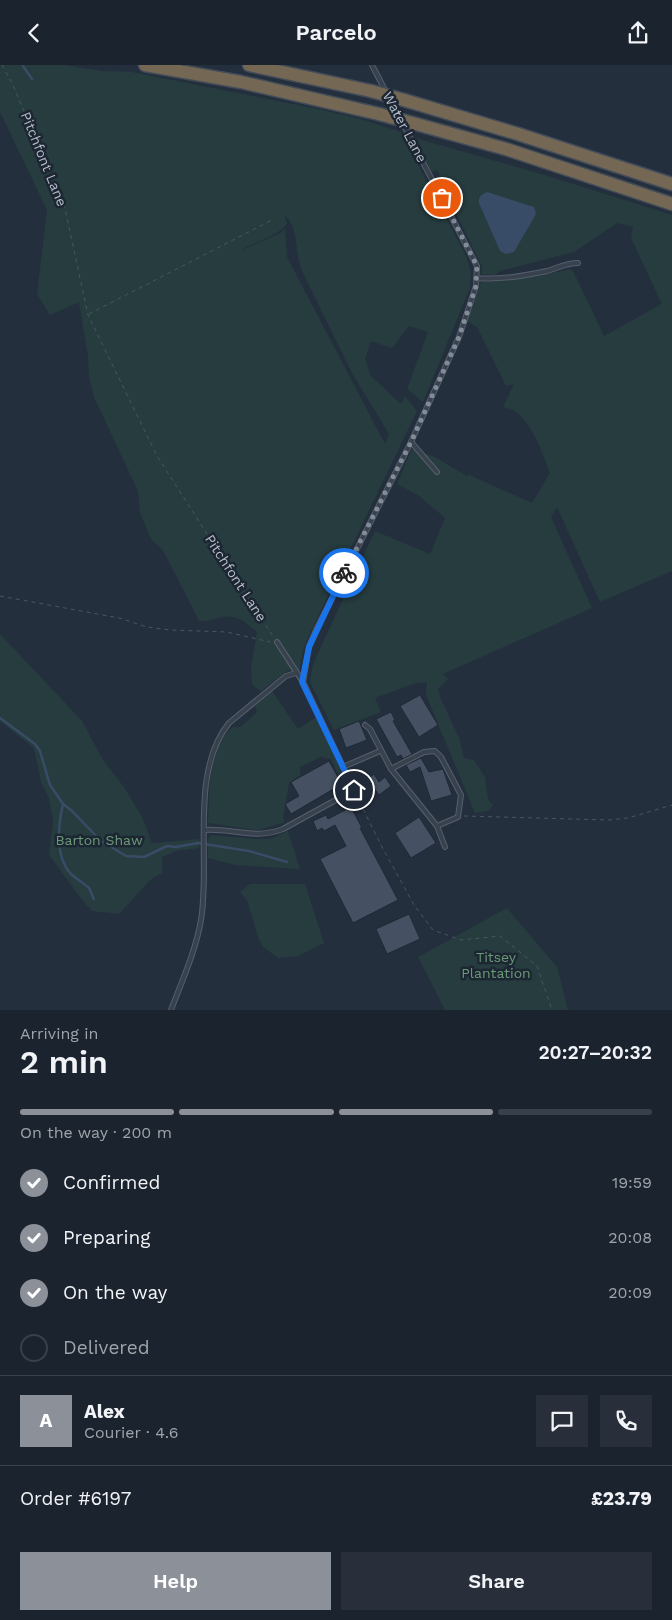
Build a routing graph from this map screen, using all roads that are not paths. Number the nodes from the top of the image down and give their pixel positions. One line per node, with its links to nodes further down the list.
1 (145, 65): 5 (highway, bridge)
2 (249, 65): 4 (highway, bridge)
3 (372, 65): 7 (lane, Water Lane)
4 (672, 184)
5 (672, 204)
6 (578, 263): 7 (lane)
7 (476, 278): 8 (lane, Water Lane)
8 (411, 442): 9 (lane); 12 (lane, Water Lane)
9 (437, 472)
10 (277, 642): 11 (lane)
11 (296, 673): 12 (lane); 18 (lane)
12 (302, 682): 15 (lane)
13 (365, 725): 14 (lane)
14 (380, 751): 15 (lane); 16 (lane)
15 (343, 767): 18 (lane)
16 (391, 769): 17 (lane); 17 (lane)
17 (437, 826): 19 (lane)
18 (204, 830): 20 (lane)
19 (445, 847)
20 (171, 1010)

